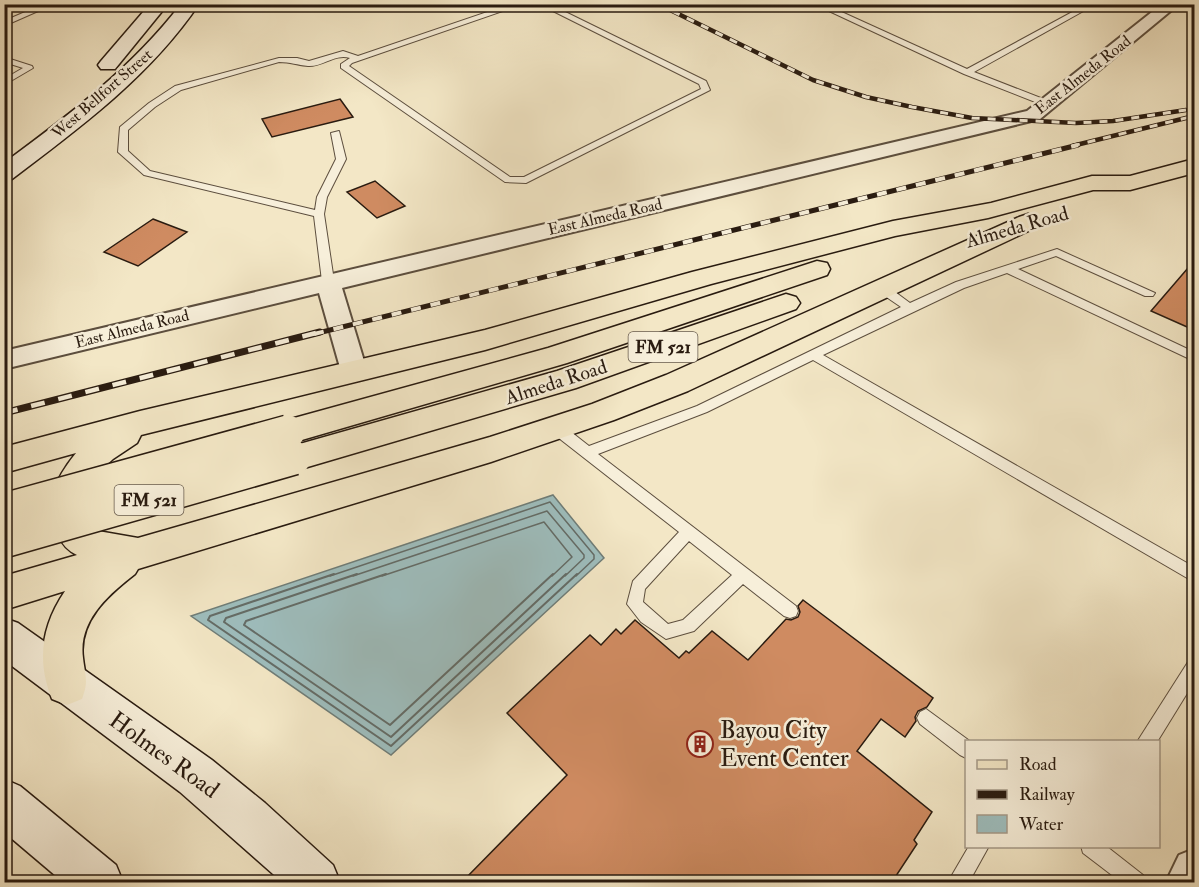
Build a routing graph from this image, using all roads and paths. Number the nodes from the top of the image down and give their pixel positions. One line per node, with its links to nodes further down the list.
1 (51, 4): 11 (lane)
2 (160, 4): 18 (main road, West Bellfort Street)
3 (191, 4): 20 (main road, West Bellfort Street)
4 (520, 4): 12 (lane)
5 (542, 4): 12 (lane)
6 (817, 4): 14 (lane)
7 (1065, 4): 10 (lane)
8 (1093, 4): 10 (lane)
9 (1172, 4): 16 (street, East Almeda Road)
10 (1083, 10): 14 (lane)
11 (4, 24)
12 (357, 58): 23 (lane)
13 (4, 59): 15 (lane)
14 (966, 72): 16 (lane)
15 (4, 83)
16 (1048, 104): 26 (street, East Almeda Road)
17 (336, 133): 23 (lane)
18 (4, 152)
19 (1194, 166): 21 (main road, Almeda Road / FM 521)
20 (4, 174)
21 (1130, 183): 22 (main road, Almeda Road / FM 521); 24 (main road, Almeda Road / FM 521)
22 (991, 210): 33 (main road); 36 (main road, Almeda Road / FM 521)
23 (319, 214): 26 (lane)
24 (1028, 222): 27 (main road); 36 (main road, Almeda Road / FM 521)
25 (1006, 268): 28 (lane); 29 (lane); 31 (lane)
26 (328, 282): 32 (street, East Almeda Road); 33 (street)
27 (883, 289): 29 (lane); 35 (main road)
28 (1149, 293)
29 (909, 308): 30 (lane)
30 (814, 355): 37 (lane); 44 (lane)
31 (1194, 357)
32 (4, 360)
33 (354, 371): 34 (main road)
34 (140, 423): 38 (main road); 42 (main road)
35 (556, 428): 37 (lane); 42 (main road)
36 (291, 445): 39 (main road, Almeda Road / FM 521, bridge); 41 (main road, Almeda Road / FM 521, bridge)
37 (588, 452): 40 (lane)
38 (4, 460)
39 (4, 510)
40 (689, 531): 43 (lane); 43 (lane)
41 (4, 541)
42 (138, 552): 45 (main road); 49 (main road)
43 (743, 574): 46 (lane)
44 (1194, 575)
45 (4, 592)
46 (790, 611)
47 (4, 636): 49 (main road, Holmes Road)
48 (1194, 668): 51 (lane)
49 (67, 685): 58 (main road, Holmes Road)
50 (926, 718): 52 (lane)
51 (1147, 740)
52 (965, 748)
53 (4, 802): 57 (main road)
54 (979, 848): 59 (lane)
55 (1093, 848): 60 (lane)
56 (1194, 870): 61 (street)
57 (99, 882)
58 (316, 882)
59 (958, 882)
60 (1136, 882)
61 (1187, 882)

